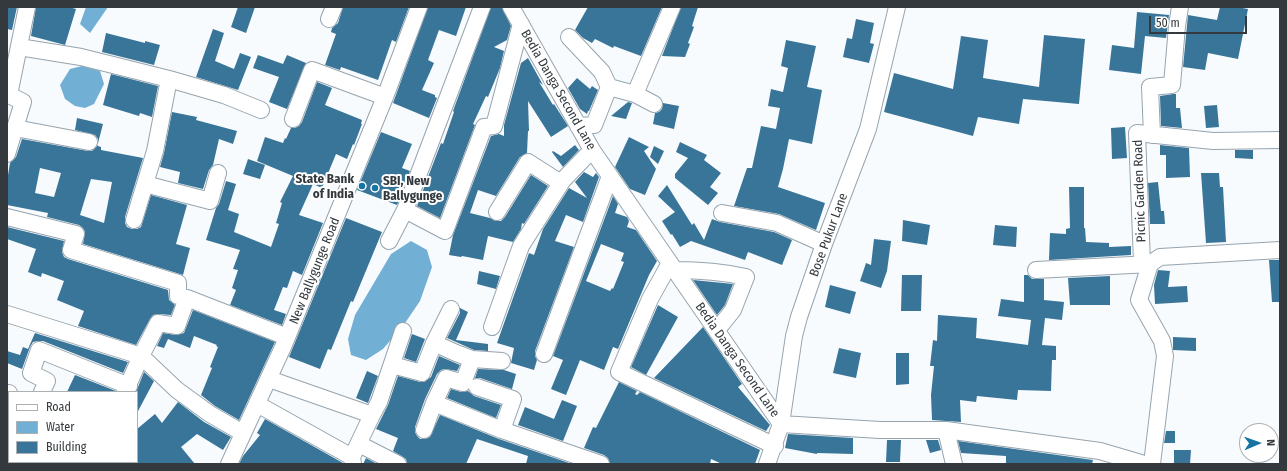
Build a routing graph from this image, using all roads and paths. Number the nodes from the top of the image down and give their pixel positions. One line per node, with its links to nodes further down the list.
1 (27, 7): 10 (street)
2 (419, 7): 14 (street, New Ballygunge Road)
3 (482, 7): 29 (street)
4 (511, 7): 8 (street, Bedia Danga Second Lane)
5 (672, 7): 13 (street)
6 (897, 7): 35 (street, Bose Pukur Lane)
7 (1180, 7): 20 (street)
8 (520, 24): 18 (street, Bedia Danga Second Lane); 29 (street)
9 (569, 37): 12 (street)
10 (19, 48): 11 (street); 19 (street)
11 (169, 79): 16 (street); 28 (street)
12 (609, 88): 13 (street); 18 (street)
13 (635, 94): 15 (street)
14 (385, 97): 17 (street); 46 (street, New Ballygunge Road)
15 (654, 104)
16 (262, 110)
17 (293, 119)
18 (578, 126): 23 (street, Bedia Danga Second Lane)
19 (15, 128): 22 (street); 24 (street)
20 (1152, 135): 21 (street, Picnic Garden Road); 37 (street, Picnic Garden Road)
21 (1280, 140)
22 (88, 142)
23 (592, 150): 26 (street, Bedia Danga Second Lane); 27 (street)
24 (7, 154)
25 (218, 173): 28 (street)
26 (610, 176): 38 (street, Bedia Danga Second Lane); 49 (street)
27 (561, 183): 30 (street); 43 (street)
28 (145, 184): 33 (street)
29 (405, 210): 34 (street)
30 (497, 212)
31 (722, 213): 35 (street)
32 (7, 217): 40 (street)
33 (134, 220)
34 (389, 241)
35 (824, 244): 62 (street, Bose Pukur Lane)
36 (1280, 250): 37 (street)
37 (1150, 264): 39 (street); 77 (street)
38 (672, 267): 44 (street, Bedia Danga Second Lane); 44 (street); 67 (street)
39 (1036, 270)
40 (187, 298): 46 (street); 50 (street)
41 (451, 309): 47 (street)
42 (7, 314): 50 (street)
43 (492, 327)
44 (717, 330): 62 (street, Bedia Danga Second Lane)
45 (403, 331): 53 (street)
46 (287, 337): 55 (street, New Ballygunge Road)
47 (434, 343): 48 (street); 53 (street)
48 (456, 353): 51 (street); 54 (street)
49 (544, 354)
50 (141, 356): 57 (street); 66 (street)
51 (472, 359): 52 (street); 54 (street)
52 (502, 361)
53 (392, 365): 61 (street)
54 (446, 378): 59 (street)
55 (269, 379): 60 (street, New Ballygunge Road); 61 (street)
56 (477, 387): 64 (street)
57 (127, 389): 58 (street)
58 (42, 391)
59 (434, 403): 63 (street); 64 (street)
60 (257, 404): 66 (street, New Ballygunge Road); 68 (street)
61 (372, 415): 68 (street)
62 (782, 424): 65 (street, Bedia Danga Second Lane); 67 (street, Bose Pukur Lane)
63 (424, 430)
64 (502, 430): 69 (street)
65 (946, 430): 70 (street, Bedia Danga Second Lane); 75 (street)
66 (243, 434): 71 (street, New Ballygunge Road)
67 (775, 446): 74 (street, Bose Pukur Lane)
68 (355, 455): 72 (street)
69 (567, 458): 73 (street)
70 (1100, 458): 76 (street, Bedia Danga Second Lane)
71 (228, 464)
72 (398, 464)
73 (600, 464)
74 (767, 464)
75 (954, 464)
76 (1144, 464)
77 (1152, 464)

